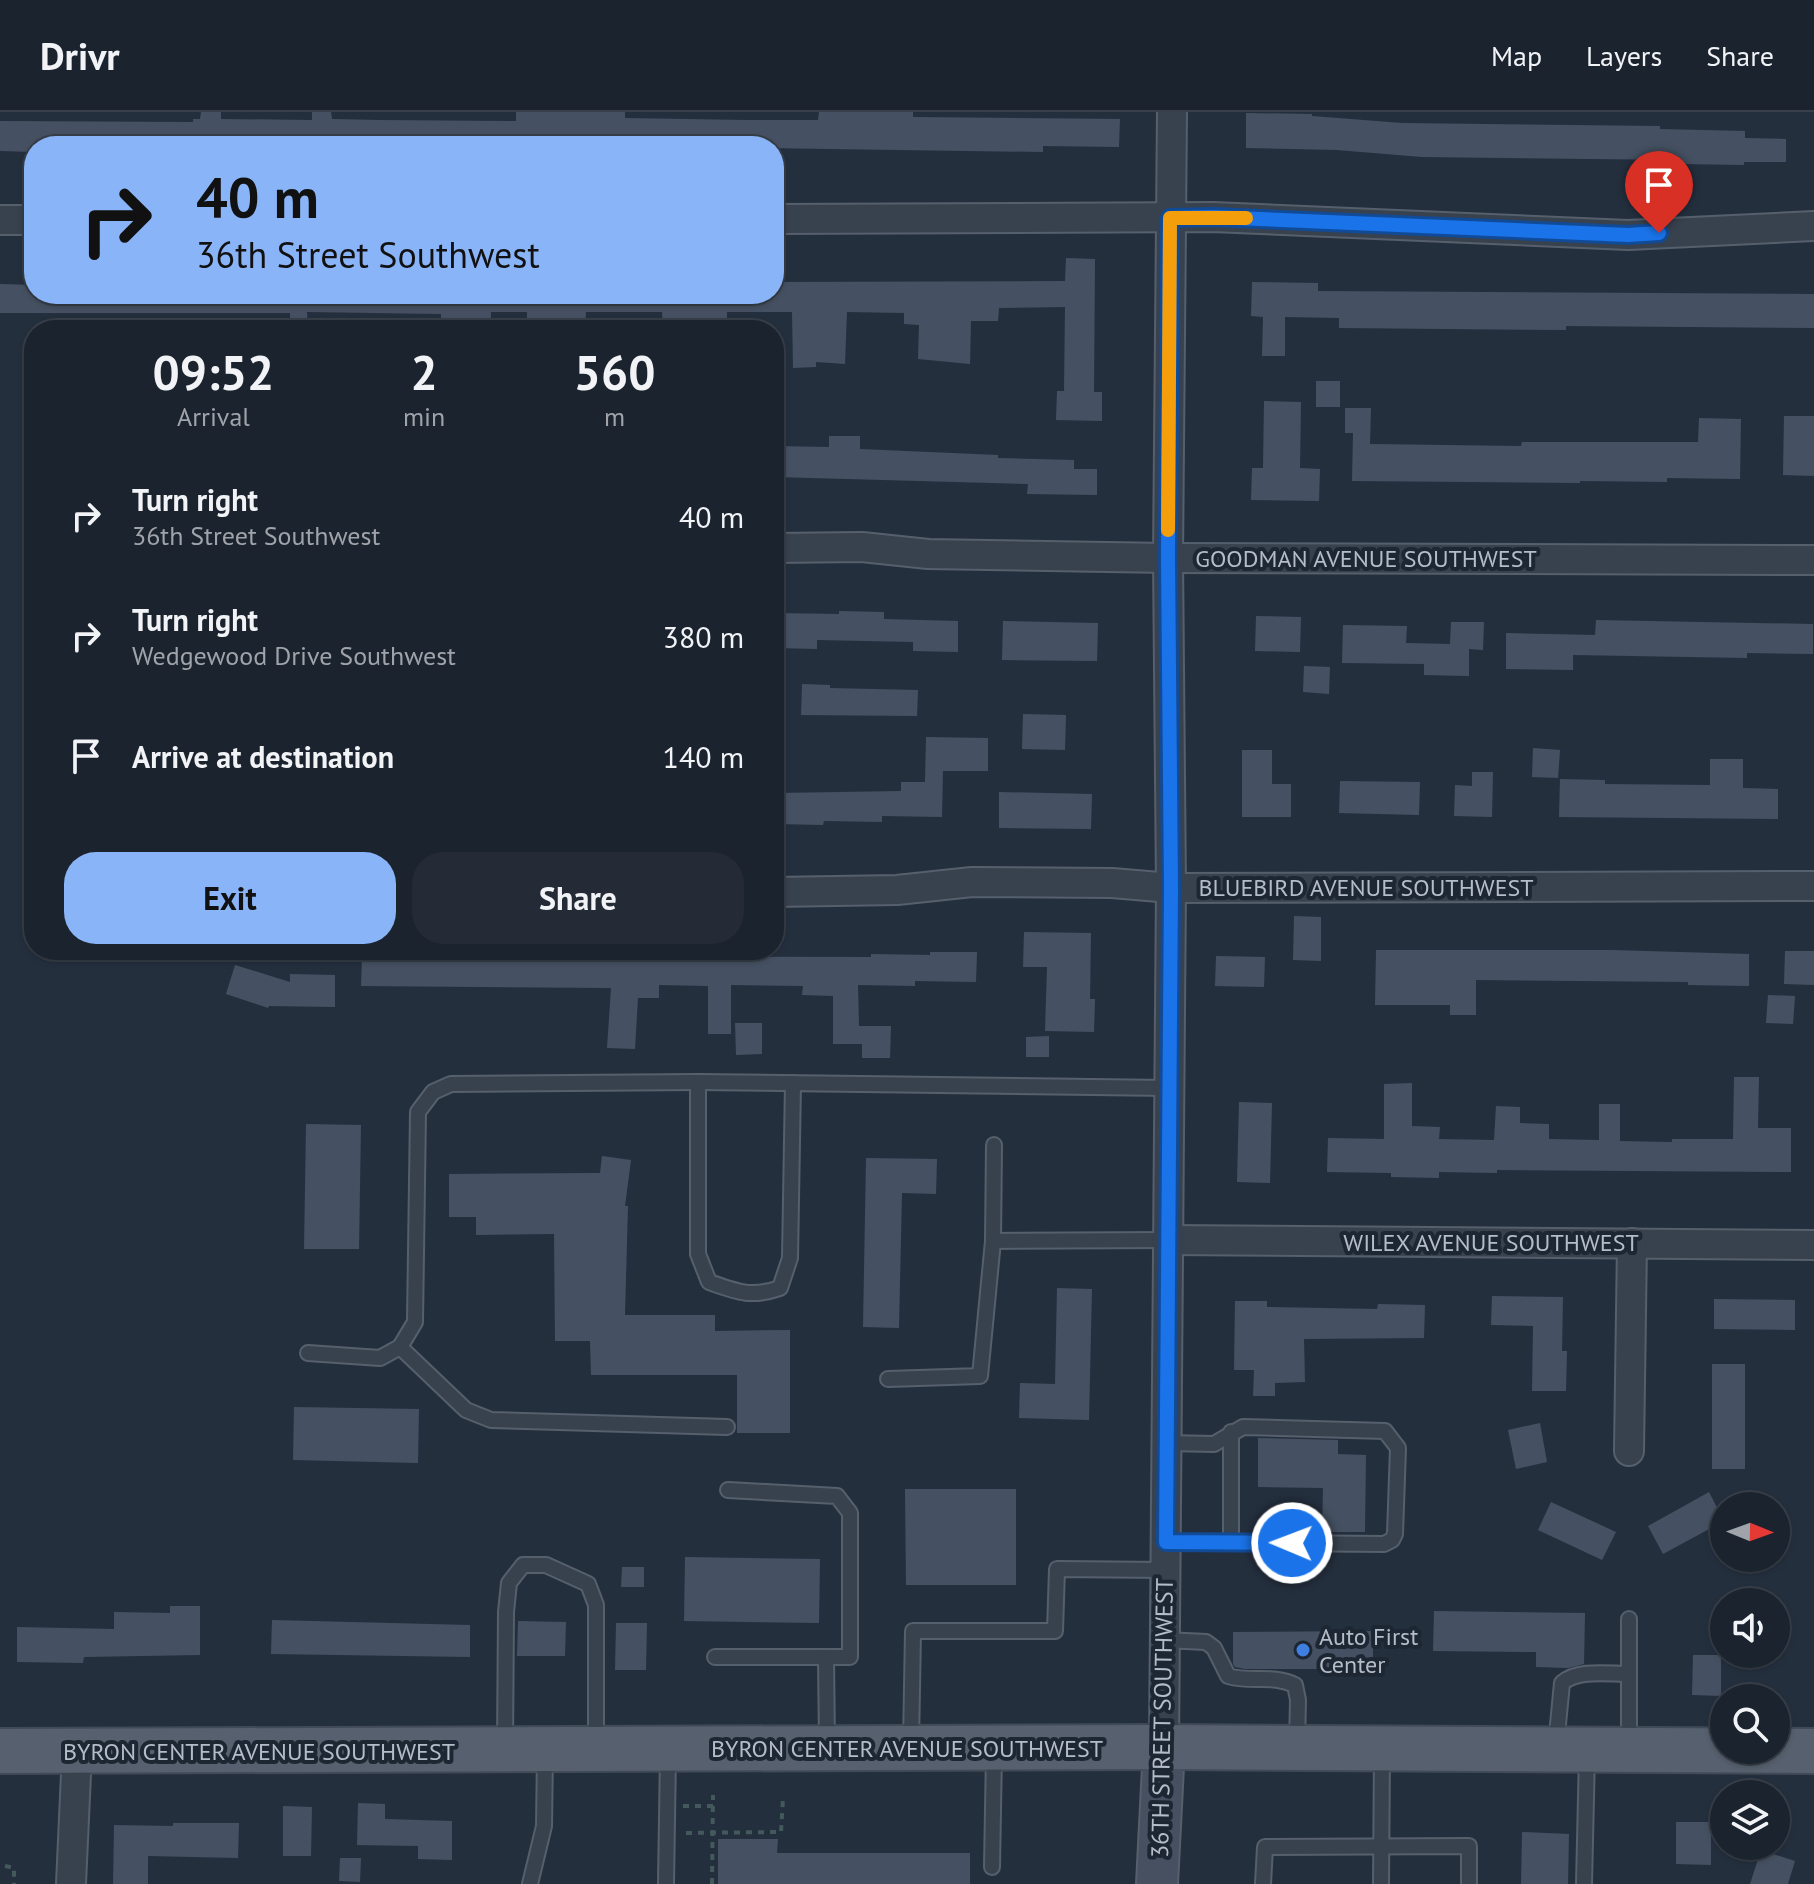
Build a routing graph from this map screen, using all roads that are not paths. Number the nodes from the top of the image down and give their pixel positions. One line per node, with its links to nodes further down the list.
1 (1172, 112): 2 (street, 36TH STREET SOUTHWEST)
2 (1170, 218): 3 (street); 6 (street); 8 (street, 36TH STREET SOUTHWEST)
3 (784, 219)
4 (0, 220): 5 (street)
5 (24, 220)
6 (1814, 226)
7 (784, 548): 8 (street, GOODMAN AVENUE SOUTHWEST)
8 (1168, 558): 9 (street, GOODMAN AVENUE SOUTHWEST); 11 (street, 36TH STREET SOUTHWEST)
9 (1814, 560)
10 (1814, 886): 11 (street, BLUEBIRD AVENUE SOUTHWEST)
11 (1171, 888): 12 (street, BLUEBIRD AVENUE SOUTHWEST); 15 (street, 36TH STREET SOUTHWEST)
12 (784, 892)
13 (698, 1082): 14 (lane); 14 (lane); 21 (lane)
14 (793, 1083): 15 (lane)
15 (1168, 1088): 17 (street, 36TH STREET SOUTHWEST)
16 (994, 1145): 18 (lane)
17 (1167, 1240): 18 (lane); 19 (street, WILEX AVENUE SOUTHWEST); 26 (street, 36TH STREET SOUTHWEST)
18 (993, 1241): 23 (lane)
19 (1632, 1243): 20 (street, WILEX AVENUE SOUTHWEST); 27 (street)
20 (1814, 1245)
21 (400, 1347): 22 (lane); 24 (lane)
22 (308, 1353)
23 (888, 1379)
24 (727, 1427)
25 (1231, 1432): 26 (lane); 29 (lane); 29 (lane)
26 (1166, 1443): 30 (street, 36TH STREET SOUTHWEST)
27 (1629, 1451)
28 (728, 1490): 34 (lane)
29 (1231, 1542): 30 (lane)
30 (1165, 1556): 32 (street, 36TH STREET SOUTHWEST); 37 (lane)
31 (1629, 1619): 35 (lane)
32 (1165, 1640): 36 (street, 36TH STREET SOUTHWEST); 39 (lane)
33 (715, 1657): 34 (lane)
34 (826, 1657): 42 (lane)
35 (1629, 1674): 45 (lane); 45 (lane)
36 (1164, 1747): 38 (main road, BYRON CENTER AVENUE SOUTHWEST); 39 (main road, BYRON CENTER AVENUE SOUTHWEST); 54 (street, 36TH STREET SOUTHWEST)
37 (911, 1748): 38 (main road, BYRON CENTER AVENUE SOUTHWEST); 42 (main road, BYRON CENTER AVENUE SOUTHWEST)
38 (994, 1748): 50 (lane)
39 (1297, 1748): 40 (main road, BYRON CENTER AVENUE SOUTHWEST)
40 (1382, 1748): 45 (main road, BYRON CENTER AVENUE SOUTHWEST); 49 (lane)
41 (668, 1749): 42 (main road, BYRON CENTER AVENUE SOUTHWEST); 44 (main road, BYRON CENTER AVENUE SOUTHWEST); 53 (lane)
42 (827, 1749)
43 (525, 1750): 44 (main road, BYRON CENTER AVENUE SOUTHWEST); 44 (lane); 48 (main road, BYRON CENTER AVENUE SOUTHWEST); 52 (lane)
44 (596, 1750)
45 (1591, 1750): 47 (main road, BYRON CENTER AVENUE SOUTHWEST); 58 (lane)
46 (0, 1751): 48 (main road, BYRON CENTER AVENUE SOUTHWEST)
47 (1814, 1751)
48 (77, 1752): 51 (street)
49 (1382, 1847): 55 (lane); 56 (lane); 57 (lane)
50 (992, 1867)
51 (71, 1884)
52 (530, 1884)
53 (666, 1884)
54 (1157, 1884)
55 (1263, 1884)
56 (1381, 1884)
57 (1469, 1884)
58 (1584, 1884)

